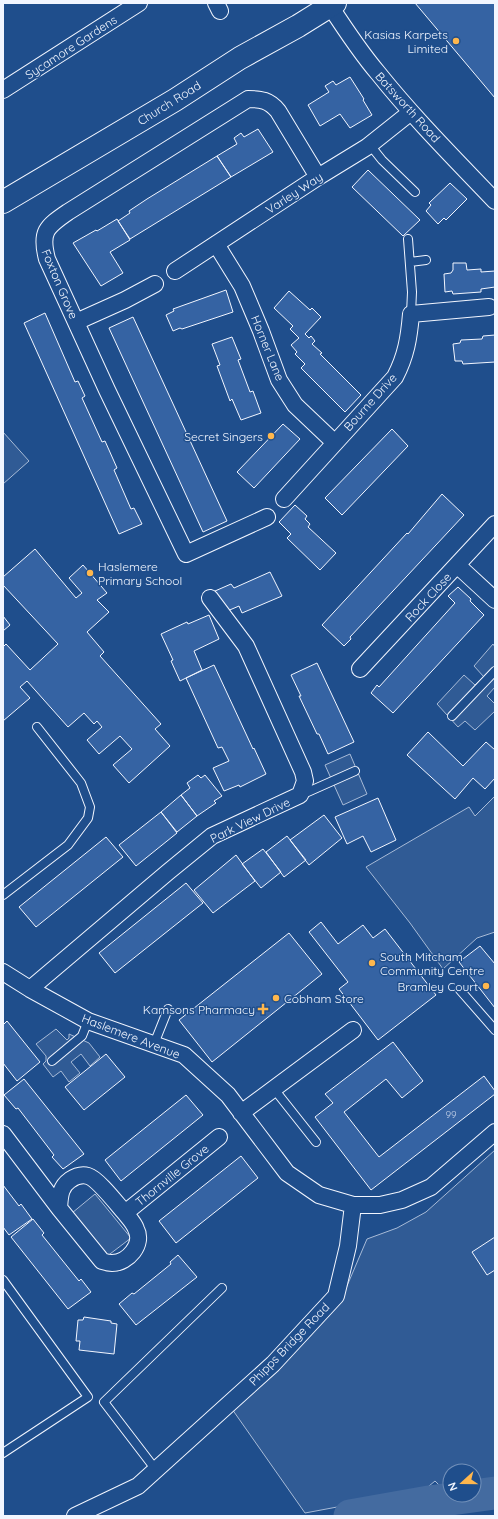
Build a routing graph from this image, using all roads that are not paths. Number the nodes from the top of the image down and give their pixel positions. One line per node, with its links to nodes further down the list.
1 (139, 3): 3 (street, Sycamore Gardens)
2 (332, 5): 4 (street, Batsworth Road); 9 (street, Church Road)
3 (3, 90)
4 (411, 112): 5 (street, Varley Way); 8 (street, Batsworth Road)
5 (370, 145): 6 (street, Varley Way); 7 (lane)
6 (318, 177): 11 (street, Varley Way); 18 (street, Foxton Grove)
7 (415, 192)
8 (495, 201)
9 (3, 202)
10 (408, 239): 13 (lane)
11 (216, 244): 14 (street, Varley Way); 19 (street, Horner Lane)
12 (426, 260): 13 (lane)
13 (410, 262): 17 (lane)
14 (175, 271)
15 (155, 284): 18 (street)
16 (489, 307): 17 (street)
17 (411, 314): 19 (street, Bourne Drive)
18 (76, 322): 21 (street, Foxton Grove)
19 (334, 442): 20 (street, Bourne Drive)
20 (284, 499)
21 (267, 517)
22 (495, 524): 23 (street, Rock Close)
23 (457, 565): 25 (street); 26 (street, Rock Close)
24 (210, 598): 31 (street, Park View Drive)
25 (495, 600)
26 (360, 669)
27 (495, 671): 28 (lane)
28 (452, 716)
29 (37, 727): 32 (lane)
30 (355, 771): 31 (lane)
31 (300, 795): 34 (street, Park View Drive)
32 (3, 895)
33 (3, 972): 34 (street, Haslemere Avenue)
34 (30, 989): 37 (street, Haslemere Avenue)
35 (460, 990): 39 (lane)
36 (168, 1009): 40 (lane)
37 (88, 1021): 40 (street, Haslemere Avenue); 41 (lane)
38 (354, 1030): 42 (street)
39 (495, 1030)
40 (154, 1044): 43 (street, Haslemere Avenue)
41 (52, 1061)
42 (274, 1089): 43 (street); 47 (lane)
43 (241, 1113): 48 (street, Haslemere Avenue)
44 (495, 1132): 48 (street)
45 (3, 1134): 49 (street, Thornville Grove)
46 (220, 1137): 50 (street, Thornville Grove)
47 (316, 1142)
48 (353, 1205): 54 (street, Phipps Bridge Road)
49 (59, 1208): 50 (street, Thornville Grove); 50 (street, Thornville Grove)
50 (125, 1213)
51 (3, 1280): 53 (lane)
52 (222, 1288): 54 (lane)
53 (3, 1452)
54 (156, 1470): 55 (street, Phipps Bridge Road)
55 (75, 1516)

